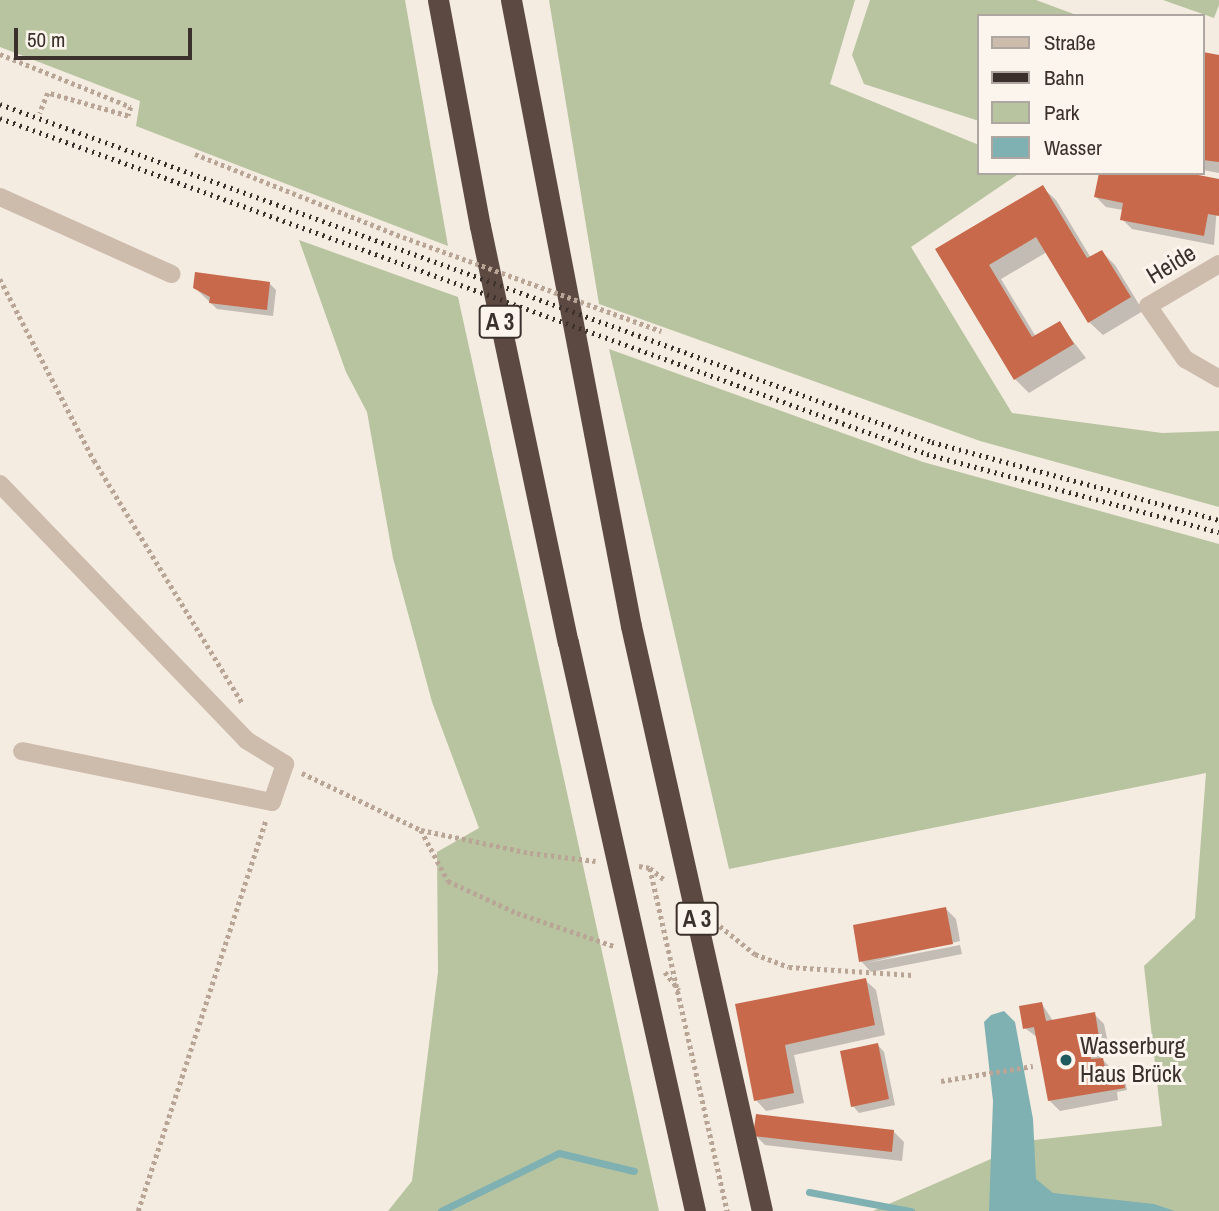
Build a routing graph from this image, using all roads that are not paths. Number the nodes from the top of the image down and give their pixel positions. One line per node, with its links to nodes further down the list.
1 (438, 0): 9 (highway, A 3, bridge)
2 (511, 0): 10 (highway, A 3, bridge)
3 (0, 197): 5 (lane)
4 (1219, 264): 6 (lane, Heide)
5 (171, 274)
6 (1219, 379)
7 (0, 484): 8 (lane)
8 (22, 751)
9 (695, 1211)
10 (762, 1211)

